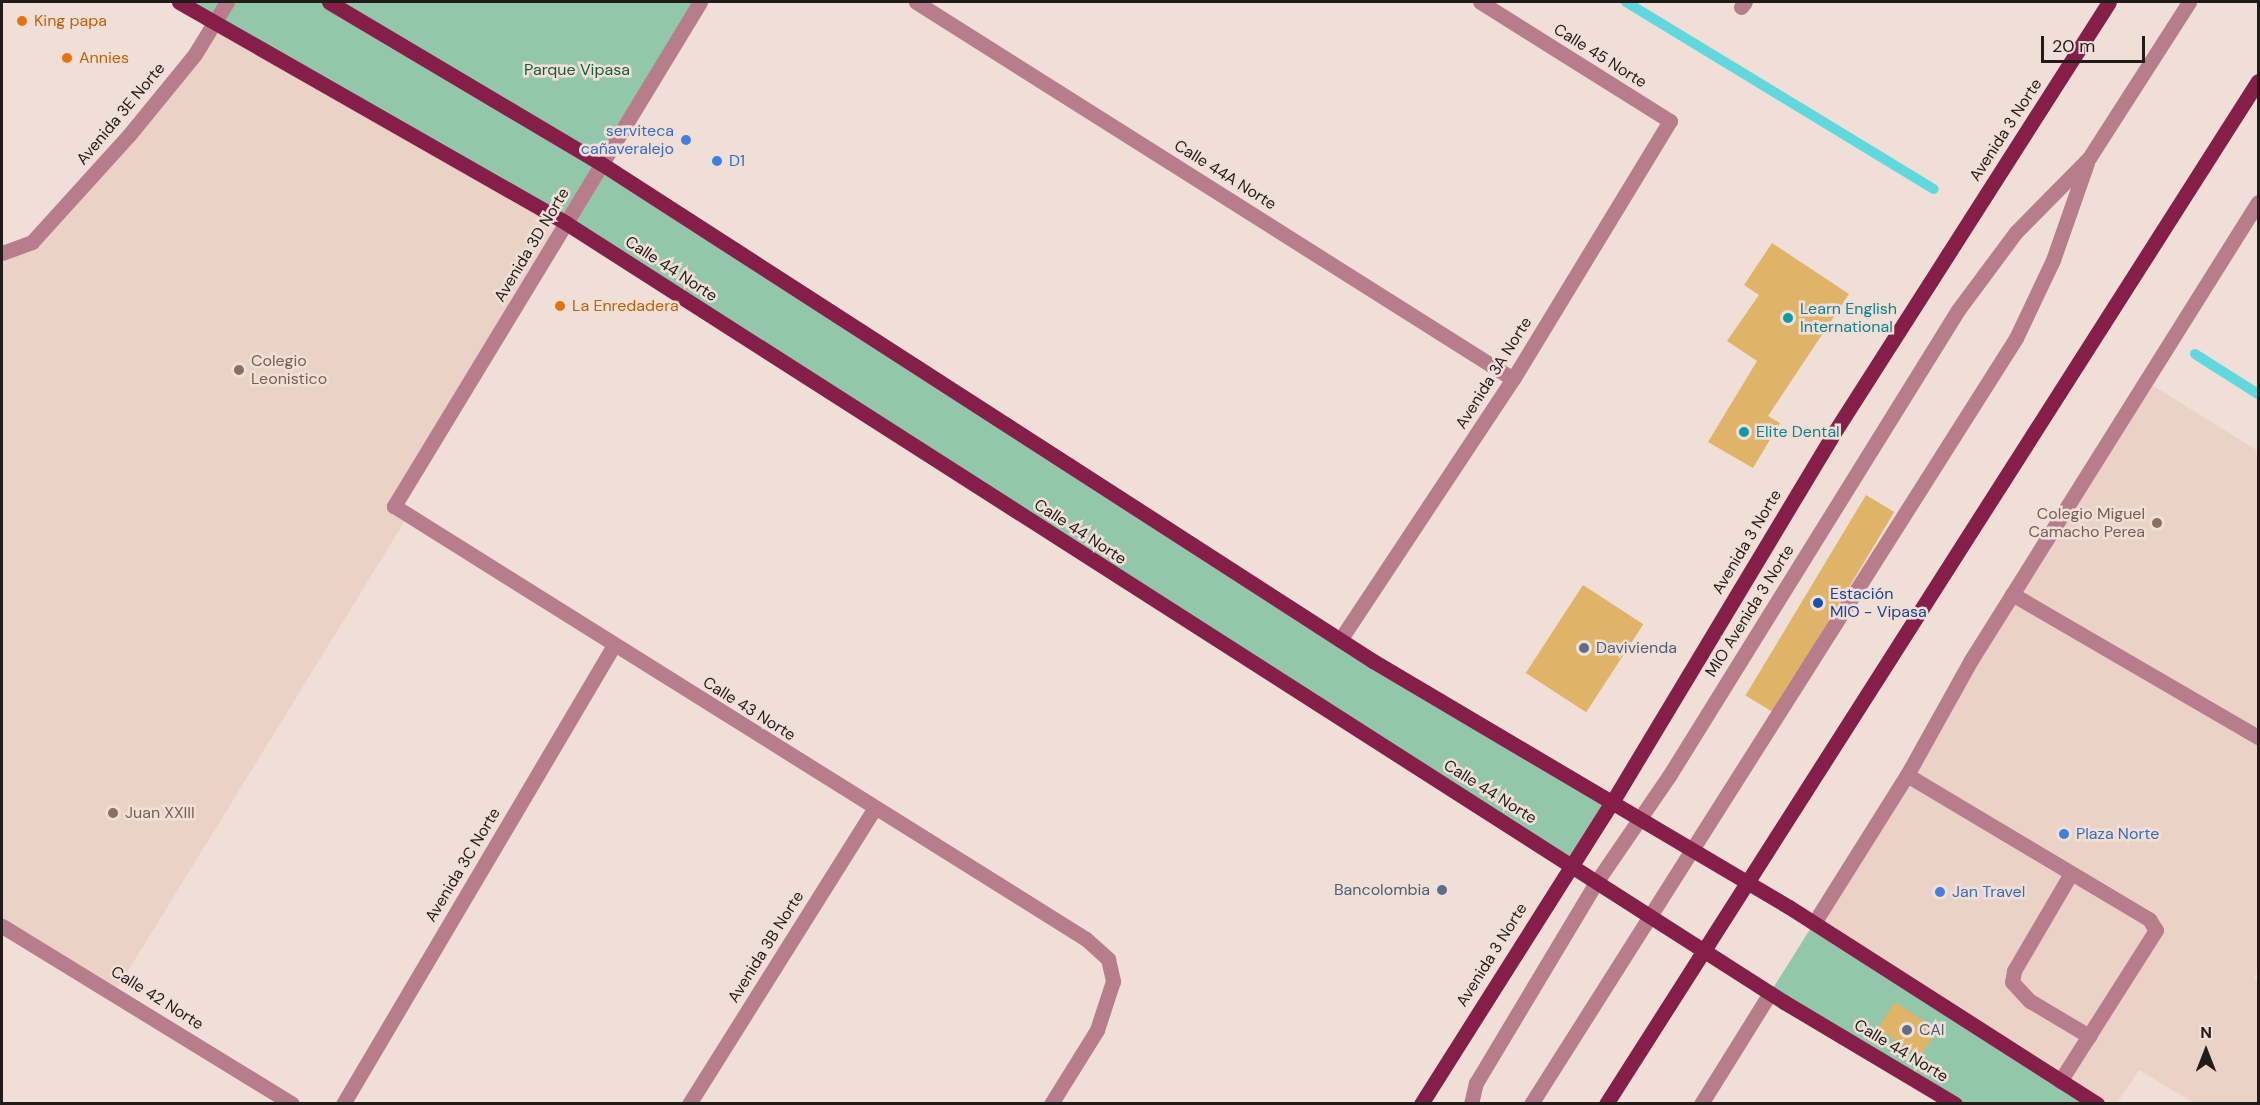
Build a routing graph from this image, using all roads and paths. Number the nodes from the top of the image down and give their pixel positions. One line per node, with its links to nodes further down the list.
1 (179, 2): 9 (main road, Calle 44 Norte)
2 (227, 2): 9 (street, Avenida 3E Norte)
3 (329, 2): 13 (main road)
4 (700, 2): 13 (street, Avenida 3D Norte)
5 (916, 2): 17 (street, Calle 44A Norte)
6 (1480, 2): 11 (street, Calle 45 Norte)
7 (2109, 2): 24 (main road, Avenida 3 Norte)
8 (2189, 2): 12 (street, MIO Avenida 3 Norte)
9 (216, 20): 15 (main road, Calle 44 Norte); 16 (street, Avenida 3E Norte)
10 (2259, 81): 31 (main road)
11 (1670, 121): 17 (street, Avenida 3A Norte)
12 (2089, 158): 26 (street, MIO Avenida 3 Norte); 27 (street, MIO Avenida 3 Norte)
13 (602, 164): 15 (street, Avenida 3D Norte); 20 (main road)
14 (2259, 202): 19 (street)
15 (566, 223): 18 (street, Avenida 3D Norte); 28 (main road, Calle 44 Norte)
16 (2, 253)
17 (1514, 379): 20 (street, Avenida 3A Norte)
18 (394, 506): 21 (street, Calle 43 Norte)
19 (2012, 594): 22 (street); 23 (street)
20 (1340, 640): 24 (main road)
21 (614, 645): 25 (street, Calle 43 Norte); 40 (street, Avenida 3C Norte)
22 (2259, 737)
23 (1907, 775): 29 (street); 33 (street)
24 (1611, 804): 26 (main road); 28 (main road, Avenida 3 Norte)
25 (874, 809): 41 (street, Avenida 3B Norte); 42 (street, Calle 43 Norte)
26 (1640, 821): 27 (main road); 30 (street, MIO Avenida 3 Norte)
27 (1694, 852): 31 (main road); 32 (street, MIO Avenida 3 Norte)
28 (1571, 864): 30 (main road, Calle 44 Norte); 43 (main road, Avenida 3 Norte)
29 (2070, 875): 37 (street); 37 (street)
30 (1597, 881): 32 (main road, Calle 44 Norte); 44 (street, MIO Avenida 3 Norte)
31 (1748, 883): 33 (main road); 35 (main road)
32 (1650, 915): 35 (main road, Calle 44 Norte); 45 (street, MIO Avenida 3 Norte)
33 (1814, 923): 38 (main road)
34 (2, 926): 39 (street, Calle 42 Norte)
35 (1704, 951): 36 (main road, Calle 44 Norte); 46 (main road)
36 (1770, 993): 47 (street); 48 (main road, Calle 44 Norte)
37 (2089, 1036): 38 (street)
38 (2060, 1081): 49 (main road)
39 (292, 1104)
40 (343, 1104)
41 (689, 1104)
42 (1051, 1104)
43 (1421, 1104)
44 (1471, 1104)
45 (1531, 1104)
46 (1606, 1104)
47 (1701, 1104)
48 (1955, 1104)
49 (2097, 1104)

